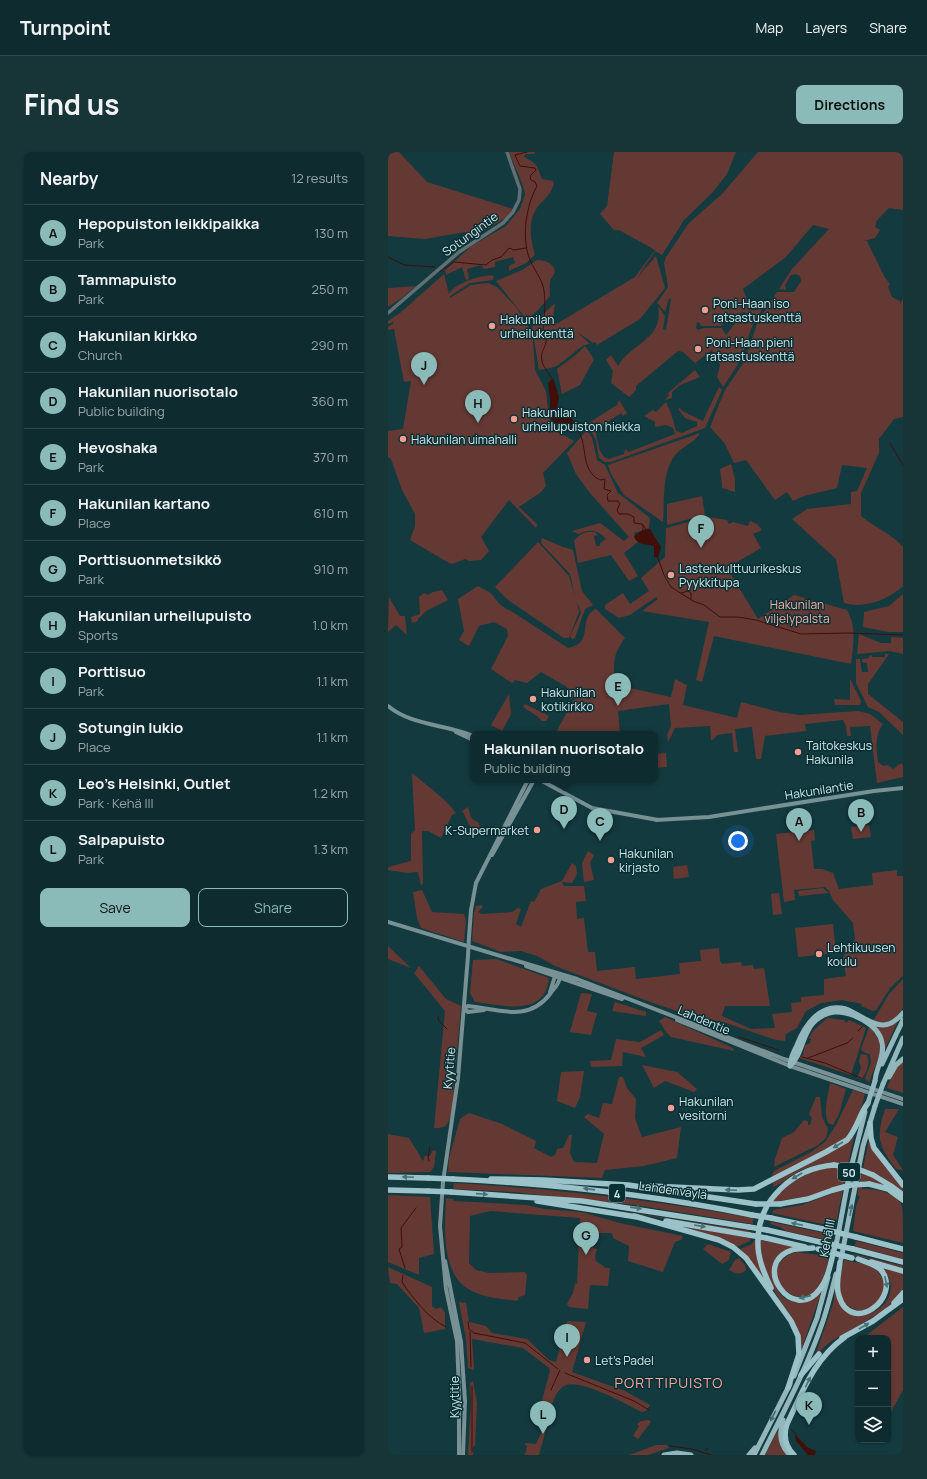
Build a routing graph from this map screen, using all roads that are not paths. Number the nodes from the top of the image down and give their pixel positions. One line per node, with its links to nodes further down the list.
1 (507, 152): 2 (street, Sotungintie)
2 (388, 313)
3 (388, 706): 4 (main road)
4 (448, 728): 5 (main road); 6 (main road)
5 (470, 735)
6 (470, 739)
7 (526, 783): 13 (main road, Kyytitie)
8 (532, 783): 13 (main road, Kyytitie)
9 (546, 783): 12 (main road, Hakunilantie)
10 (550, 783): 12 (main road, Hakunilantie)
11 (903, 788): 12 (main road, Hakunilantie)
12 (649, 819)
13 (488, 861): 16 (main road, Kyytitie, bridge)
14 (388, 922): 15 (main road, Lahdentie)
15 (558, 976): 16 (main road); 21 (main road, Lahdentie)
16 (464, 1008): 38 (main road, Kyytitie)
17 (903, 1013): 21 (highway)
18 (903, 1020): 22 (highway, Kehä III / 50)
19 (903, 1038): 23 (highway, Kehä III / 50)
20 (903, 1059): 23 (highway)
21 (791, 1063): 22 (highway); 24 (main road, Lahdentie); 26 (main road, Lahdentie)
22 (875, 1081): 25 (highway, Kehä III / 50, bridge)
23 (883, 1084): 27 (highway, Kehä III / 50, bridge)
24 (903, 1099)
25 (868, 1103): 30 (highway, one-way to 30); 37 (highway, Kehä III / 50)
26 (903, 1104)
27 (870, 1123): 31 (highway); 42 (highway, Kehä III / 50, one-way to 27)
28 (388, 1177): 29 (highway, Lahdenväylä / 4, one-way to 28, bridge)
29 (481, 1180): 30 (highway); 40 (highway, Lahdenväylä / 4, one-way to 29, bridge)
30 (628, 1185): 35 (highway, bridge)
31 (903, 1185)
32 (388, 1190): 34 (highway, Lahdenväylä / 4, one-way to 34, bridge)
33 (903, 1195): 47 (highway, one-way to 47, bridge)
34 (514, 1196): 36 (highway); 43 (highway, Lahdenväylä / 4, one-way to 43, bridge)
35 (903, 1200)
36 (634, 1216): 39 (highway, one-way to 39, bridge); 47 (highway)
37 (836, 1243): 39 (highway, one-way to 39); 51 (highway, Kehä III / 50)
38 (441, 1245): 54 (main road, Kyytitie); 55 (main road, Kyytitie)
39 (816, 1249): 41 (highway, bridge)
40 (903, 1249)
41 (858, 1259): 42 (highway, one-way to 42); 44 (highway)
42 (840, 1262): 50 (highway, Kehä III / 50)
43 (903, 1262)
44 (903, 1270)
45 (903, 1293): 48 (highway)
46 (903, 1299): 48 (highway)
47 (777, 1301): 51 (highway)
48 (883, 1314): 49 (highway, one-way to 48)
49 (844, 1337): 50 (highway); 62 (highway, one-way to 49)
50 (802, 1375): 52 (highway, Kehä III / 50)
51 (788, 1388): 53 (highway, Kehä III / 50, one-way to 53)
52 (788, 1404): 60 (highway, Kehä III / 50); 61 (highway)
53 (759, 1445): 58 (highway); 59 (highway, Kehä III / 50)
54 (459, 1455)
55 (463, 1455)
56 (664, 1455): 57 (highway)
57 (691, 1455)
58 (749, 1455)
59 (754, 1455)
60 (762, 1455)
61 (790, 1455)
62 (794, 1455)

